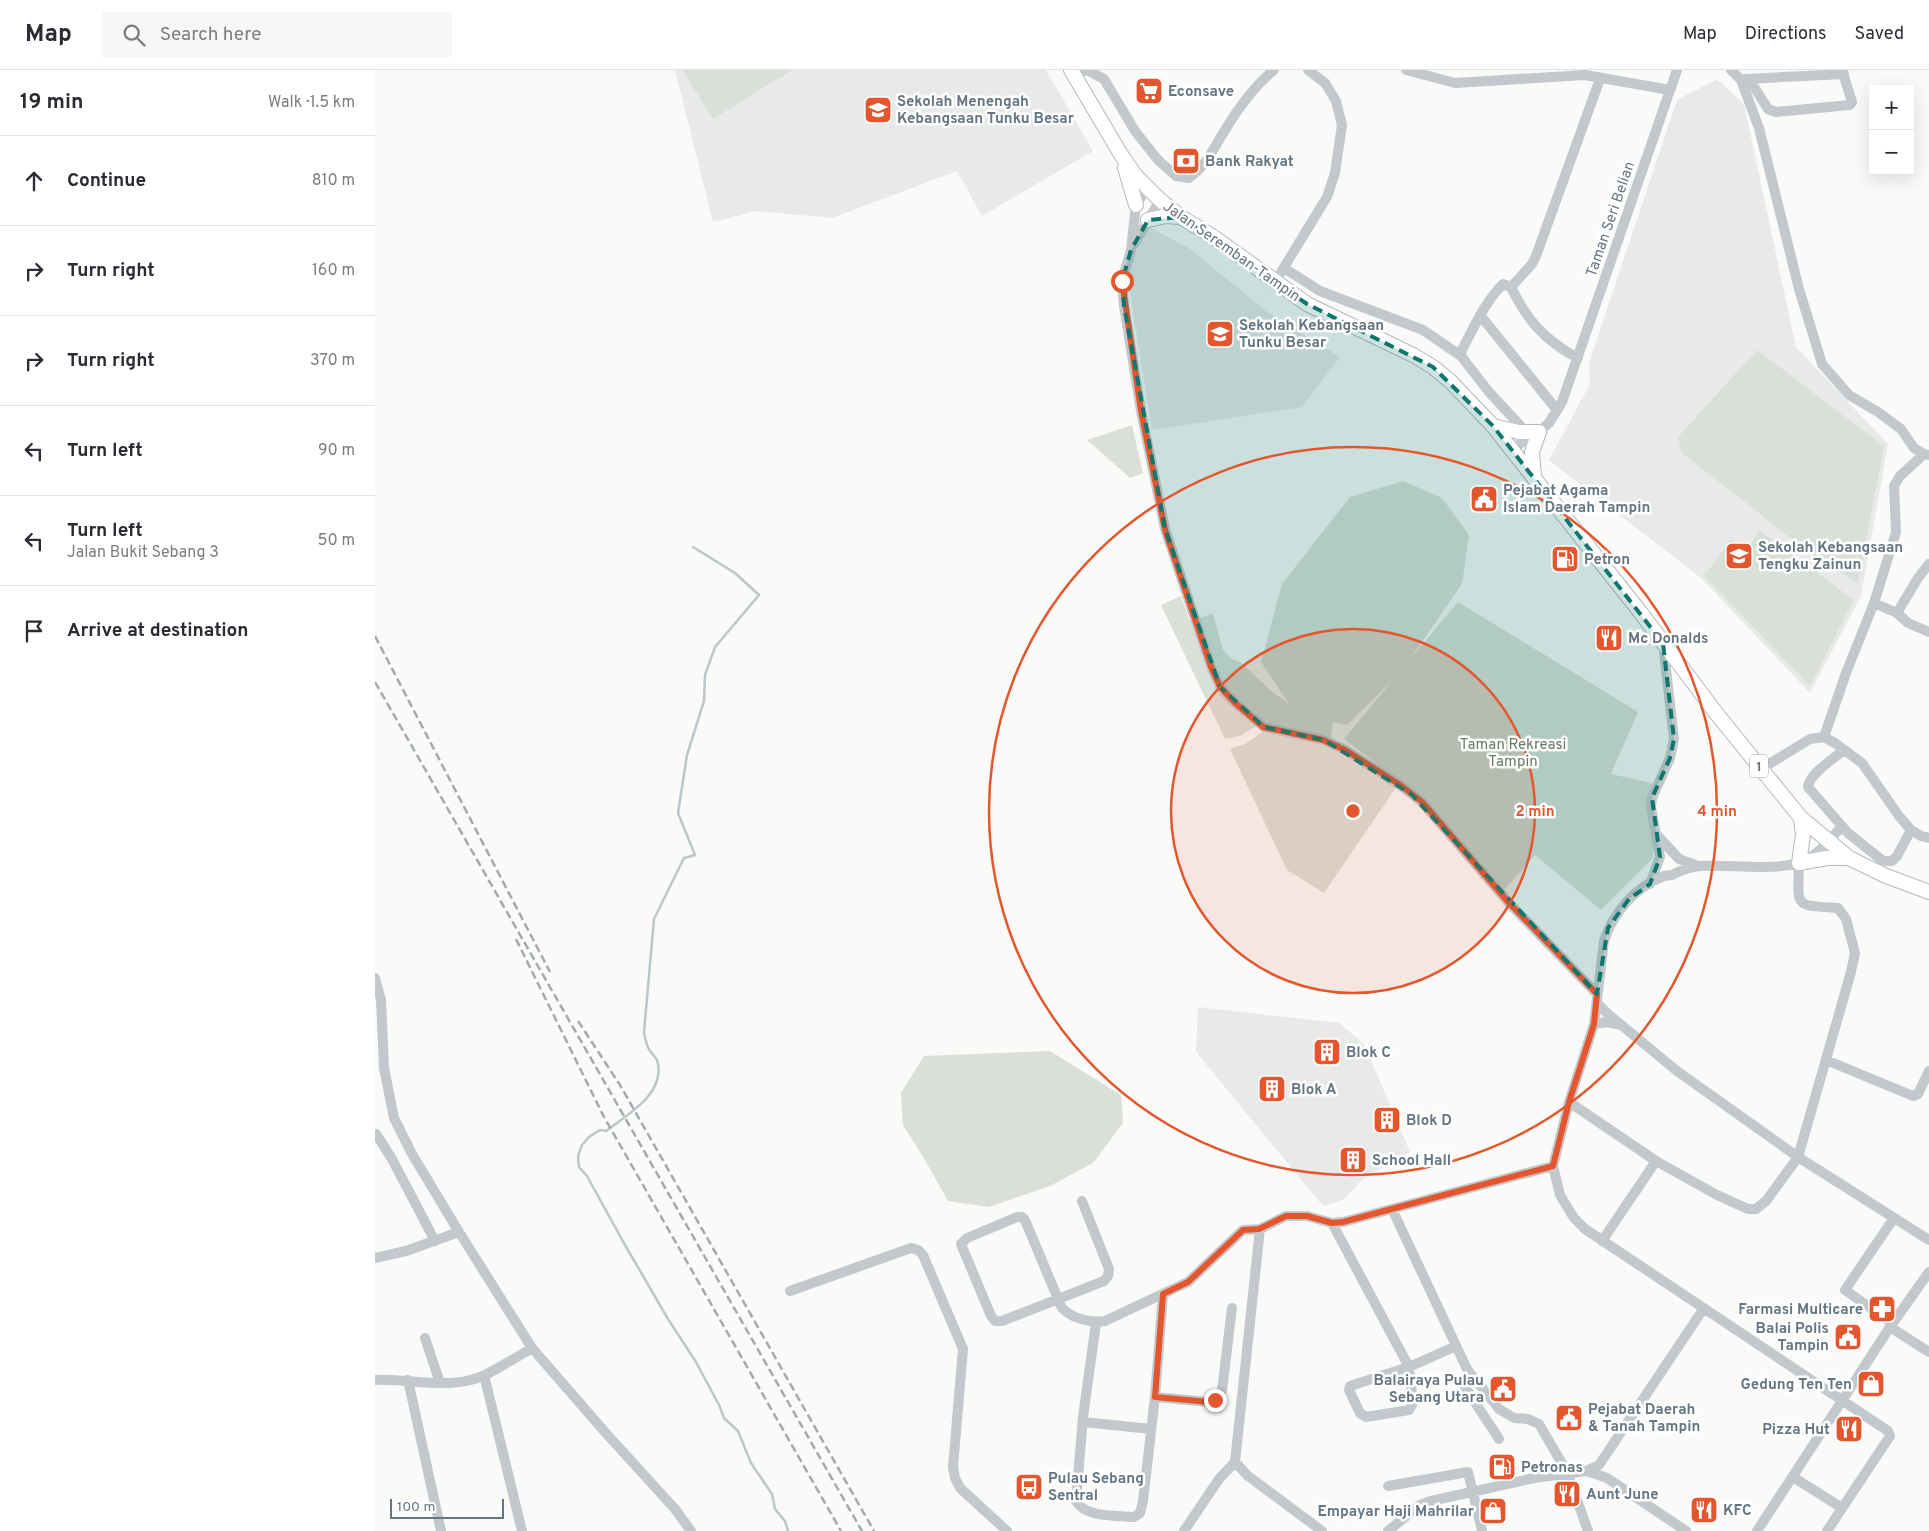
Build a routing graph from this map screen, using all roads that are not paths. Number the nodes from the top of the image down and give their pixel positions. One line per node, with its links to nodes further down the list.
1 (1274, 70): 8 (street)
2 (1308, 70): 19 (street)
3 (1406, 70): 9 (street)
4 (1677, 70): 11 (street, Taman Seri Belian)
5 (1731, 70): 10 (street)
6 (1073, 72): 8 (street); 12 (highway, Jalan Seremban-Tampin / 1)
7 (1843, 72): 10 (street); 10 (street)
8 (1104, 75)
9 (1600, 79): 11 (street); 21 (street)
10 (1745, 79): 29 (street)
11 (1670, 90): 24 (street, Taman Seri Belian)
12 (1120, 153): 13 (highway, Jalan Seremban-Tampin / 1); 15 (highway)
13 (1147, 188): 14 (highway, Jalan Seremban-Tampin / 1); 15 (street)
14 (1160, 200): 16 (highway, Jalan Seremban-Tampin / 1); 17 (street)
15 (1136, 205): 18 (street)
16 (1181, 217): 17 (highway); 20 (highway, Jalan Seremban-Tampin / 1)
17 (1148, 220): 18 (street)
18 (1131, 250): 55 (street)
19 (1284, 268): 20 (street); 23 (street)
20 (1275, 282): 26 (highway, Jalan Seremban-Tampin / 1)
21 (1507, 286): 22 (street); 24 (street)
22 (1480, 315): 23 (street); 25 (street)
23 (1461, 356): 27 (street)
24 (1578, 358): 25 (street, Taman Seri Belian)
25 (1557, 410): 27 (street, Taman Seri Belian)
26 (1493, 426): 27 (highway); 28 (highway, Jalan Seremban-Tampin / 1)
27 (1532, 436): 28 (street, Taman Seri Belian); 30 (highway)
28 (1514, 453): 30 (highway, Jalan Seremban-Tampin / 1)
29 (1926, 454): 32 (street)
30 (1534, 477): 35 (highway, Jalan Seremban-Tampin / 1)
31 (1929, 564): 33 (street)
32 (1875, 602): 33 (street); 36 (street)
33 (1897, 613): 34 (street)
34 (1929, 632)
35 (1663, 643): 38 (highway, Jalan Seremban-Tampin / 1); 42 (street)
36 (1824, 737): 37 (street); 38 (street)
37 (1844, 750): 40 (street); 41 (street)
38 (1761, 769): 39 (highway, Jalan Seremban-Tampin / 1)
39 (1801, 818): 44 (highway, Jalan Seremban-Tampin / 1); 48 (highway)
40 (1841, 827): 41 (street); 44 (street)
41 (1911, 830): 43 (street)
42 (1657, 834): 45 (street); 47 (street)
43 (1929, 838)
44 (1828, 842): 46 (highway, Jalan Seremban-Tampin / 1); 48 (street)
45 (1675, 857): 47 (street); 49 (street); 50 (street)
46 (1849, 858): 48 (highway); 53 (highway, Jalan Seremban-Tampin / 1)
47 (1659, 862): 51 (street); 52 (street)
48 (1799, 863): 49 (street); 58 (street)
49 (1699, 866): 50 (street)
50 (1679, 870): 51 (street)
51 (1666, 875): 52 (street)
52 (1650, 884): 55 (street)
53 (1929, 892)
54 (375, 978): 70 (street)
55 (1597, 999): 56 (street); 57 (street)
56 (1594, 1024): 57 (street); 60 (street)
57 (1623, 1025): 62 (street)
58 (1826, 1060): 59 (street); 62 (street)
59 (1929, 1071)
60 (1569, 1102): 63 (street); 64 (street)
61 (376, 1134): 72 (street)
62 (1798, 1157): 63 (street); 67 (street)
63 (1656, 1161): 73 (street)
64 (1553, 1166): 66 (street); 73 (street)
65 (1082, 1200): 78 (street)
66 (1391, 1209): 68 (street); 84 (street)
67 (1894, 1218): 71 (street); 82 (street)
68 (1332, 1223): 69 (street); 87 (street)
69 (1259, 1229): 77 (street); 101 (street)
70 (459, 1232): 72 (street); 85 (street)
71 (1929, 1240)
72 (435, 1241): 74 (street)
73 (1602, 1241): 80 (street)
74 (375, 1258)
75 (1929, 1272): 82 (street)
76 (790, 1291): 113 (street)
77 (1163, 1294): 81 (street); 93 (street)
78 (1058, 1299): 78 (street); 81 (street)
79 (1232, 1308): 93 (street)
80 (1705, 1308): 94 (street); 100 (street)
81 (1096, 1323): 96 (street)
82 (1891, 1325): 86 (street); 94 (street)
83 (425, 1338): 91 (street)
84 (1456, 1346): 87 (street); 95 (street)
85 (532, 1348): 88 (street); 112 (street)
86 (1929, 1352)
87 (1409, 1367): 87 (street)
88 (485, 1375): 91 (street); 111 (street)
89 (375, 1380): 90 (street)
90 (408, 1380): 91 (street); 110 (street)
91 (441, 1383)
92 (1463, 1384): 97 (street)
93 (1155, 1397): 98 (street)
94 (1842, 1401): 104 (street); 108 (street)
95 (1508, 1416): 97 (street); 103 (street)
96 (1083, 1422): 98 (street); 98 (street)
97 (1489, 1424): 99 (street)
98 (1151, 1429)
99 (1499, 1439)
100 (1604, 1461): 102 (street); 106 (street)
101 (1235, 1462): 109 (street); 114 (street)
102 (1586, 1471): 103 (street); 106 (street)
103 (1567, 1472): 107 (street); 117 (street)
104 (1793, 1477): 108 (street); 119 (street)
105 (1388, 1486): 107 (street)
106 (1618, 1486): 118 (street)
107 (1472, 1493): 115 (street); 116 (street)
108 (1841, 1508): 120 (street)
109 (1187, 1530)
110 (441, 1531)
111 (522, 1531)
112 (691, 1531)
113 (1007, 1531)
114 (1322, 1531)
115 (1388, 1531)
116 (1482, 1531)
117 (1588, 1531)
118 (1686, 1531)
119 (1757, 1531)
120 (1827, 1531)

